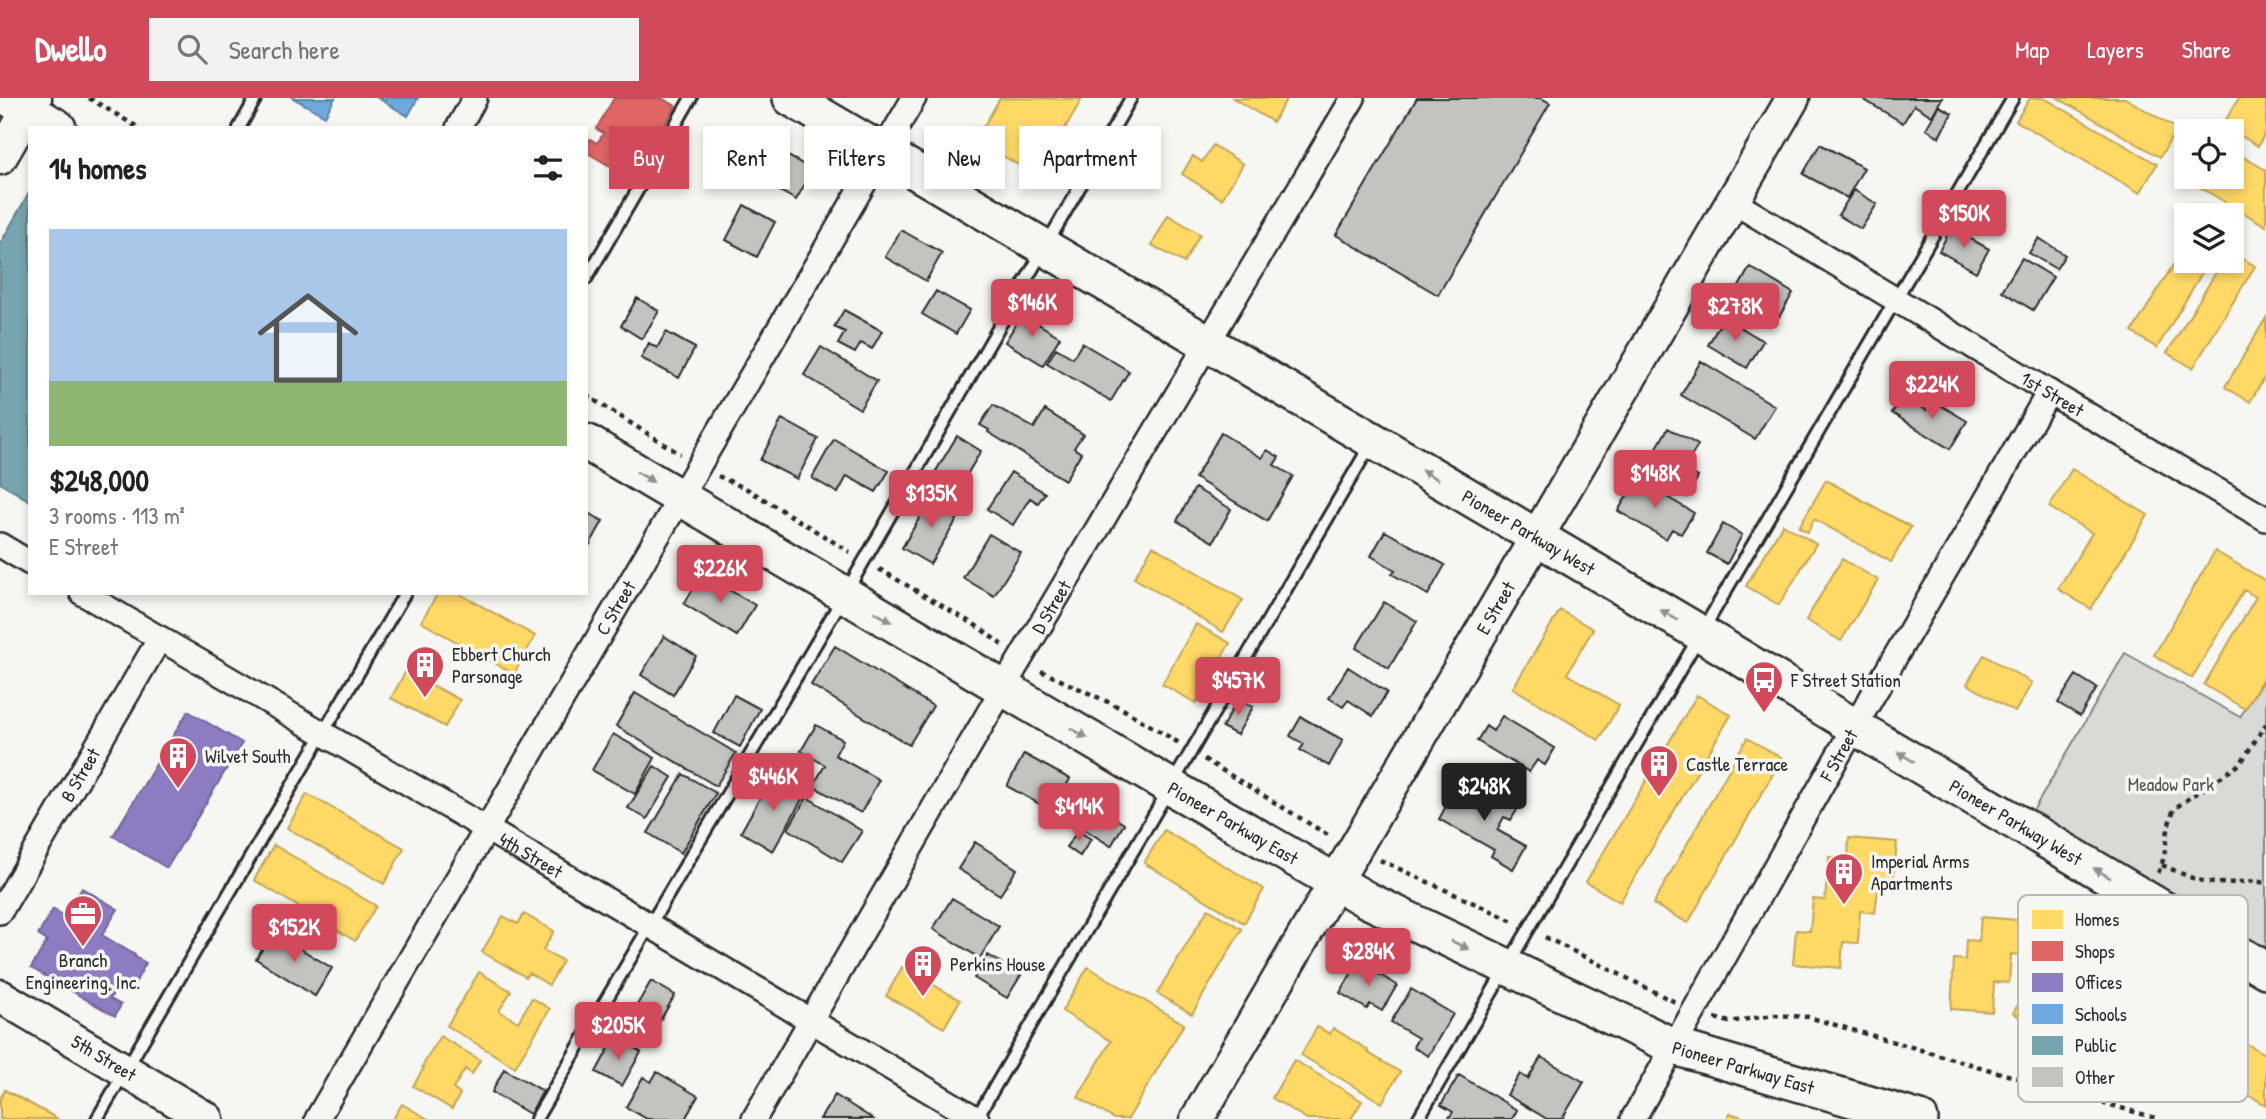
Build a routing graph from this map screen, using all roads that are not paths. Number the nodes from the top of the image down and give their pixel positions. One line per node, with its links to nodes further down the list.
1 (256, 98): 12 (lane)
2 (475, 98): 13 (street)
3 (691, 98): 21 (lane)
4 (791, 98): 14 (main road, Pioneer Parkway West)
5 (914, 98): 15 (street, C Street)
6 (1130, 98): 20 (lane)
7 (1353, 98): 23 (street, D Street)
8 (1793, 98): 19 (street, E Street)
9 (2013, 98): 22 (lane)
10 (24, 102): 11 (main road); 16 (street)
11 (55, 126)
12 (240, 126)
13 (458, 126)
14 (838, 126)
15 (898, 126)
16 (0, 158)
17 (910, 169): 20 (main road, Pioneer Parkway West)
18 (862, 189): 27 (street, C Street)
19 (1732, 201): 22 (street, 1st Street); 29 (street, E Street)
20 (1044, 246): 23 (main road, Pioneer Parkway West); 32 (lane)
21 (588, 276)
22 (1895, 299): 24 (street, 1st Street); 35 (lane)
23 (1208, 344): 25 (main road, Pioneer Parkway West); 37 (street, D Street)
24 (2049, 392): 28 (street, 1st Street); 38 (street, F Street)
25 (1373, 441): 29 (main road, Pioneer Parkway West, one-way to 25); 40 (lane)
26 (588, 443): 27 (main road, Pioneer Parkway East, one-way to 27)
27 (680, 498): 32 (main road, Pioneer Parkway East); 41 (street, C Street)
28 (2266, 519)
29 (1536, 537): 35 (main road, Pioneer Parkway West, one-way to 29); 42 (street, E Street)
30 (0, 545): 31 (street)
31 (28, 562)
32 (845, 594): 37 (main road, Pioneer Parkway East, one-way to 37); 45 (lane)
33 (85, 595): 36 (street, 4th Street)
34 (404, 595): 39 (lane)
35 (1700, 633): 38 (main road, Pioneer Parkway West); 47 (lane)
36 (160, 638): 39 (street, 4th Street); 44 (street, B Street)
37 (1003, 688): 40 (main road, Pioneer Parkway East, one-way to 40); 50 (street, D Street)
38 (1855, 727): 43 (main road, Pioneer Parkway West, one-way to 38); 51 (street, F Street)
39 (324, 734): 41 (street, 4th Street); 52 (lane)
40 (1171, 787): 42 (main road, Pioneer Parkway East); 58 (lane)
41 (485, 828): 45 (street, 4th Street); 55 (street, C Street)
42 (1334, 882): 47 (main road, Pioneer Parkway East, one-way to 47); 59 (street, E Street)
43 (2139, 895)
44 (0, 912)
45 (649, 925): 50 (street, 4th Street); 56 (lane)
46 (2248, 959): 48 (main road, Pioneer Parkway West, one-way to 46)
47 (1506, 968): 51 (main road, Pioneer Parkway East); 60 (lane)
48 (2266, 970)
49 (0, 996): 52 (street, 5th Street)
50 (812, 1021): 57 (street, D Street); 58 (street, 4th Street)
51 (1675, 1046): 61 (street, F Street); 62 (main road, Pioneer Parkway East)
52 (125, 1071): 53 (lane); 54 (street, 5th Street)
53 (97, 1119)
54 (207, 1119)
55 (317, 1119)
56 (536, 1119)
57 (754, 1119)
58 (976, 1119)
59 (1197, 1119)
60 (1418, 1119)
61 (1633, 1119)
62 (1920, 1119)

